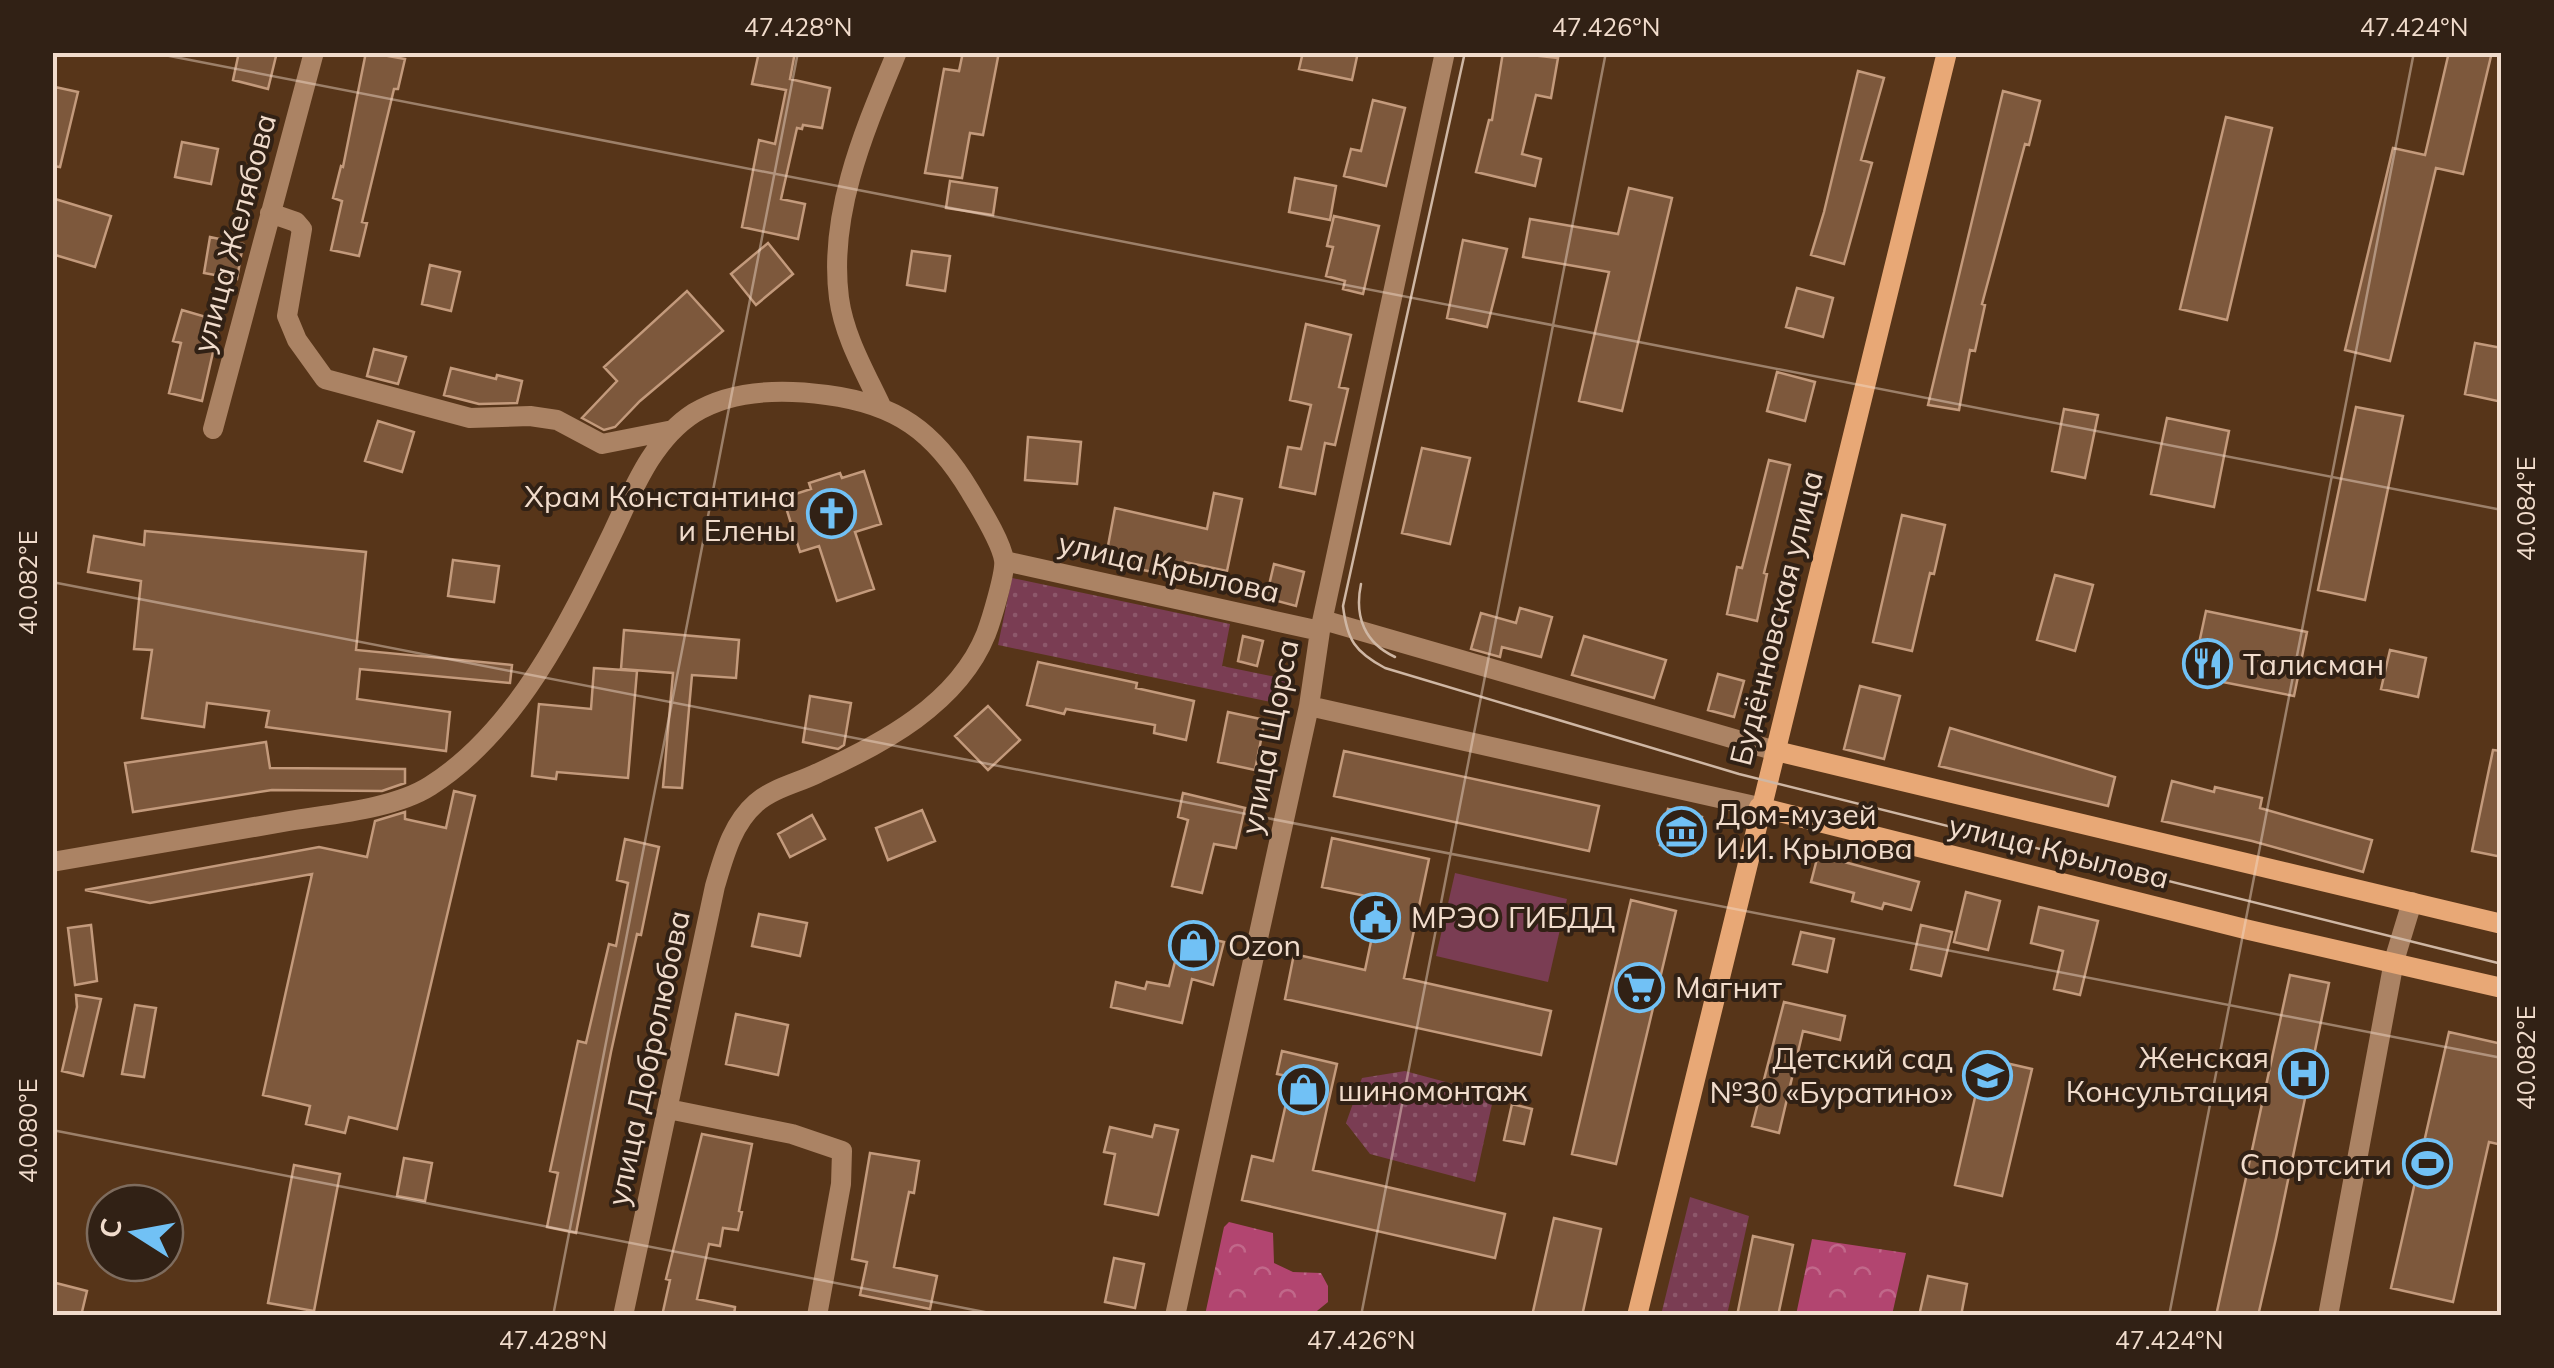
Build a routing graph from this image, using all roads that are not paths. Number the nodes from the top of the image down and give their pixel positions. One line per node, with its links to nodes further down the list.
1 (314, 52): 5 (street, улица Желябова)
2 (896, 52): 6 (street)
3 (1444, 52): 10 (street, улица Щорса)
4 (1947, 52): 12 (street, Будённовская улица)
5 (270, 213): 7 (street, улица Желябова); 8 (street)
6 (880, 406): 8 (street); 9 (street)
7 (213, 429)
8 (673, 430): 14 (street)
9 (1005, 561): 10 (street, улица Крылова); 19 (street, улица Добролюбова)
10 (1322, 625): 11 (street, улица Щорса); 12 (street, улица Крылова)
11 (1309, 706): 13 (street, улица Крылова); 22 (street, улица Щорса)
12 (1776, 751): 13 (street, Будённовская улица); 15 (street, улица Крылова)
13 (1759, 808): 17 (street, улица Крылова); 23 (street, Будённовская улица)
14 (52, 862)
15 (2412, 902): 16 (street, улица Крылова); 17 (street)
16 (2502, 924)
17 (2394, 961): 18 (street, улица Крылова); 24 (street)
18 (2502, 988)
19 (668, 1110): 20 (street, улица Добролюбова); 21 (street)
20 (623, 1316)
21 (817, 1316)
22 (1175, 1316)
23 (1636, 1316)
24 (2328, 1316)

